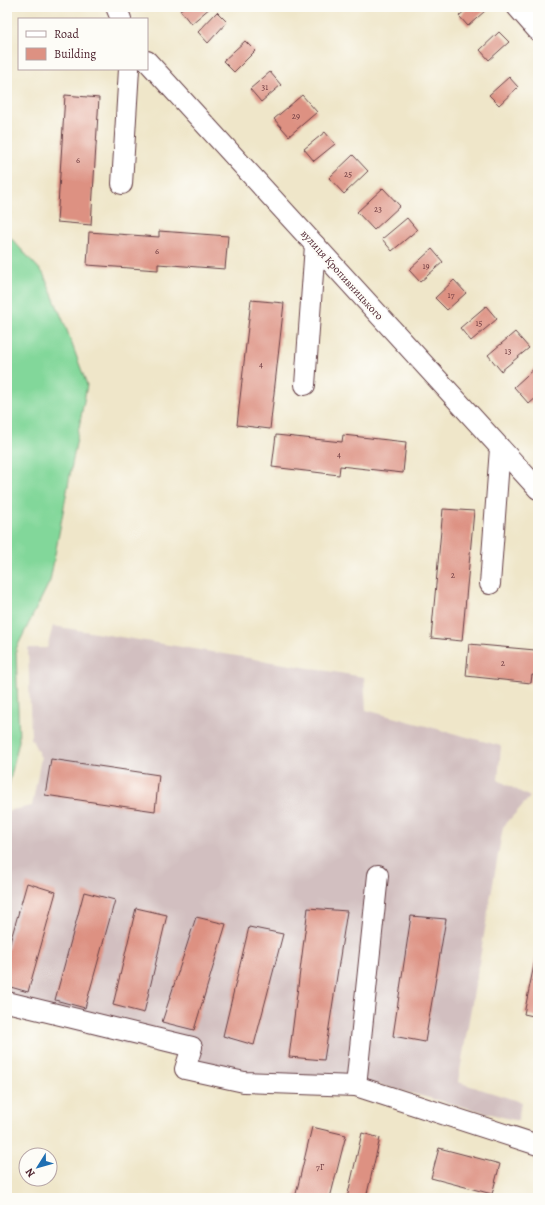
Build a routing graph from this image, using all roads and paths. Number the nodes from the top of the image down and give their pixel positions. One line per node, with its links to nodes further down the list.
1 (116, 7): 3 (street)
2 (517, 7): 4 (street)
3 (121, 18)
4 (538, 31)
5 (148, 62): 8 (street, вулиця Кропивницького)
6 (129, 70): 7 (street)
7 (122, 184)
8 (315, 245): 9 (street); 10 (street, вулиця Кропивницького)
9 (305, 385)
10 (500, 448): 11 (street, вулиця Кропивницького); 12 (street)
11 (538, 489)
12 (490, 584)
13 (378, 875): 15 (street)
14 (7, 1002): 15 (street)
15 (356, 1086): 16 (street)
16 (538, 1145)

